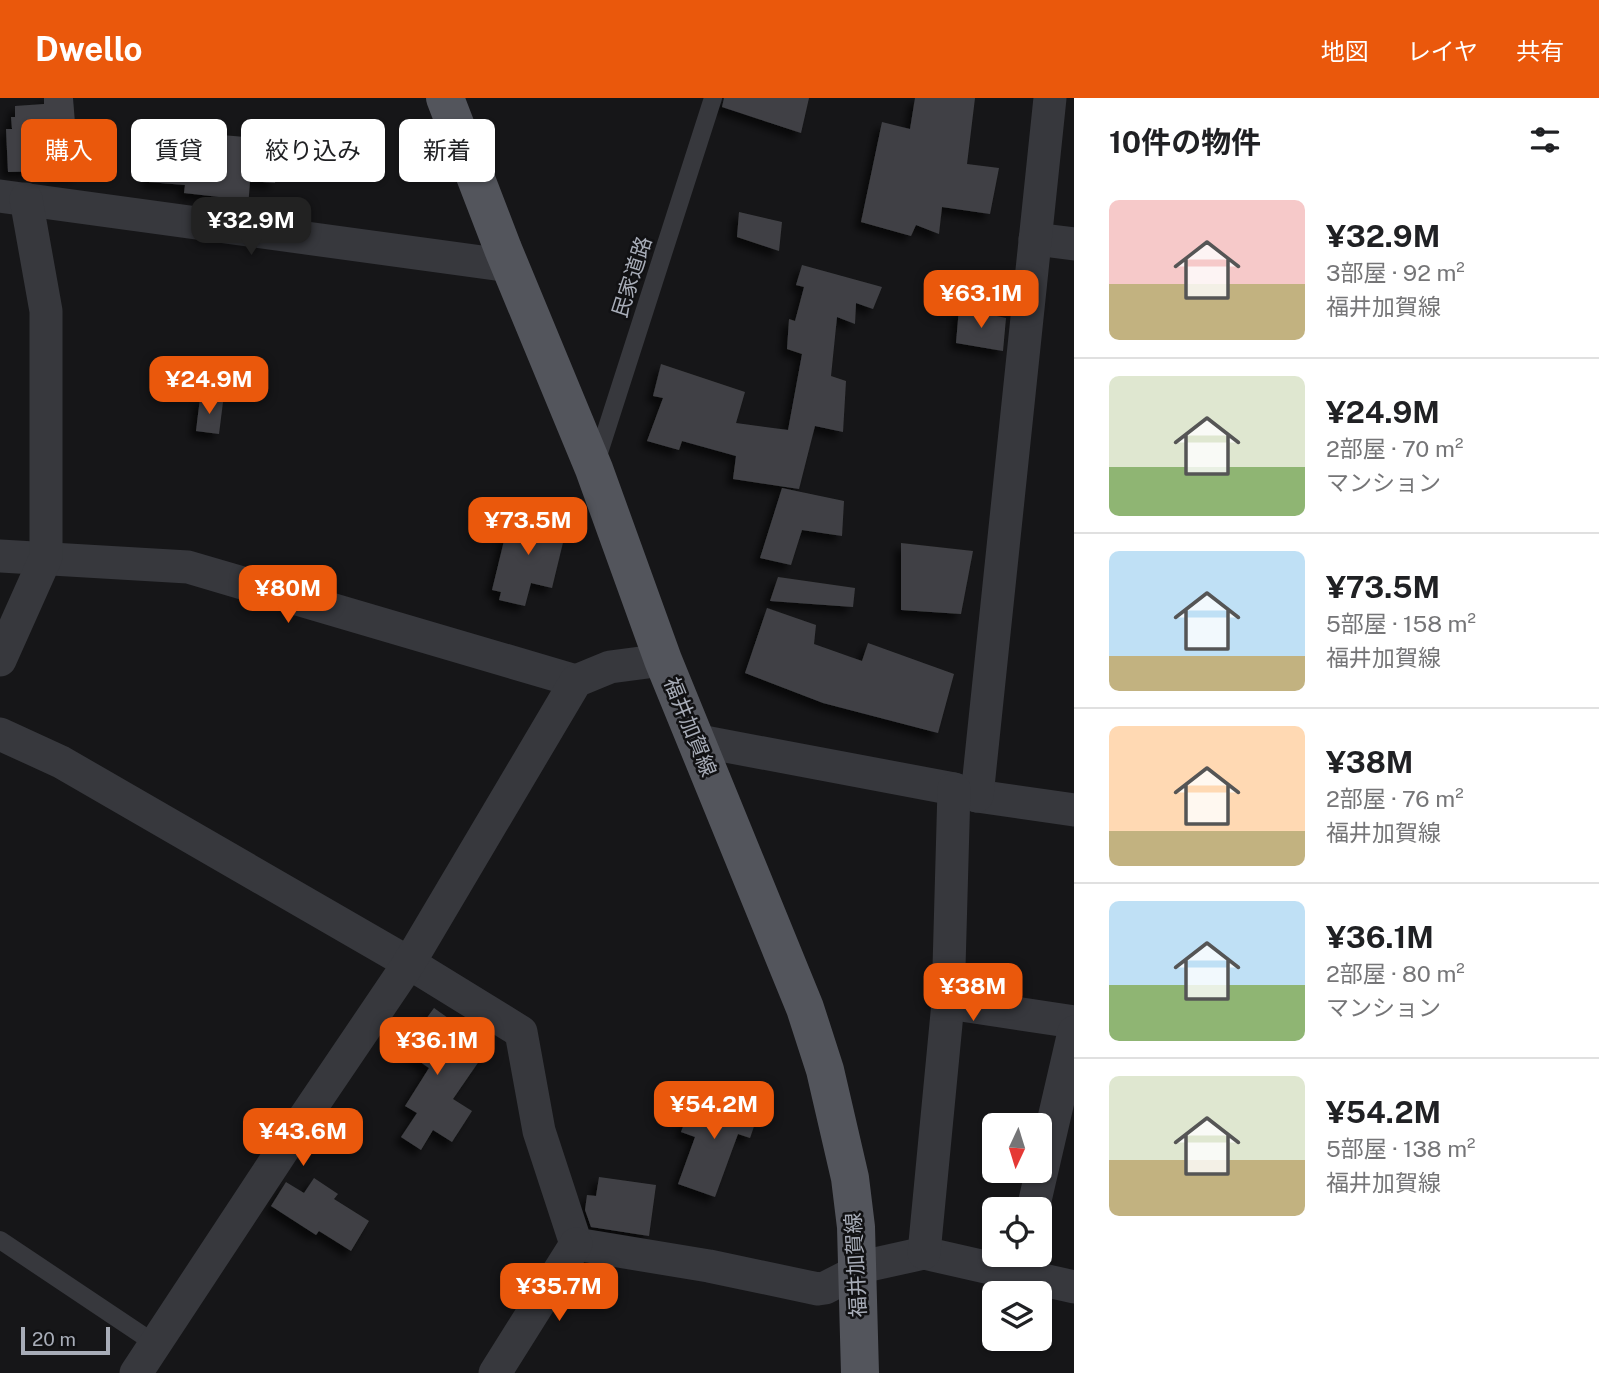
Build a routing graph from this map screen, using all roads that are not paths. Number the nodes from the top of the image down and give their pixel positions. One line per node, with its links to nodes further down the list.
1 (445, 98): 7 (main road, 福井加賀線)
2 (713, 98): 8 (lane, 民家道路)
3 (1050, 98): 5 (street)
4 (13, 197): 7 (street); 10 (street)
5 (1035, 239): 6 (street); 16 (street)
6 (1074, 244)
7 (510, 266): 8 (main road, 福井加賀線)
8 (594, 469): 12 (main road, 福井加賀線)
9 (0, 556): 10 (street)
10 (46, 557): 11 (street); 13 (street)
11 (0, 660)
12 (663, 660): 13 (street); 15 (main road, 福井加賀線)
13 (576, 681): 18 (street)
14 (0, 734): 18 (street)
15 (695, 740): 16 (street); 28 (main road, 福井加賀線)
16 (966, 792): 17 (street); 19 (street)
17 (1074, 810)
18 (409, 963): 24 (street); 30 (street)
19 (948, 1003): 20 (street); 25 (street)
20 (1074, 1022)
21 (1074, 1032): 22 (street)
22 (1036, 1197)
23 (0, 1240): 30 (lane)
24 (576, 1244): 28 (street); 32 (street)
25 (924, 1253): 26 (street); 28 (street)
26 (982, 1260)
27 (1027, 1267): 29 (street)
28 (858, 1270): 33 (main road, 福井加賀線)
29 (1074, 1287)
30 (157, 1345): 31 (street)
31 (136, 1373)
32 (495, 1373)
33 (860, 1373)

